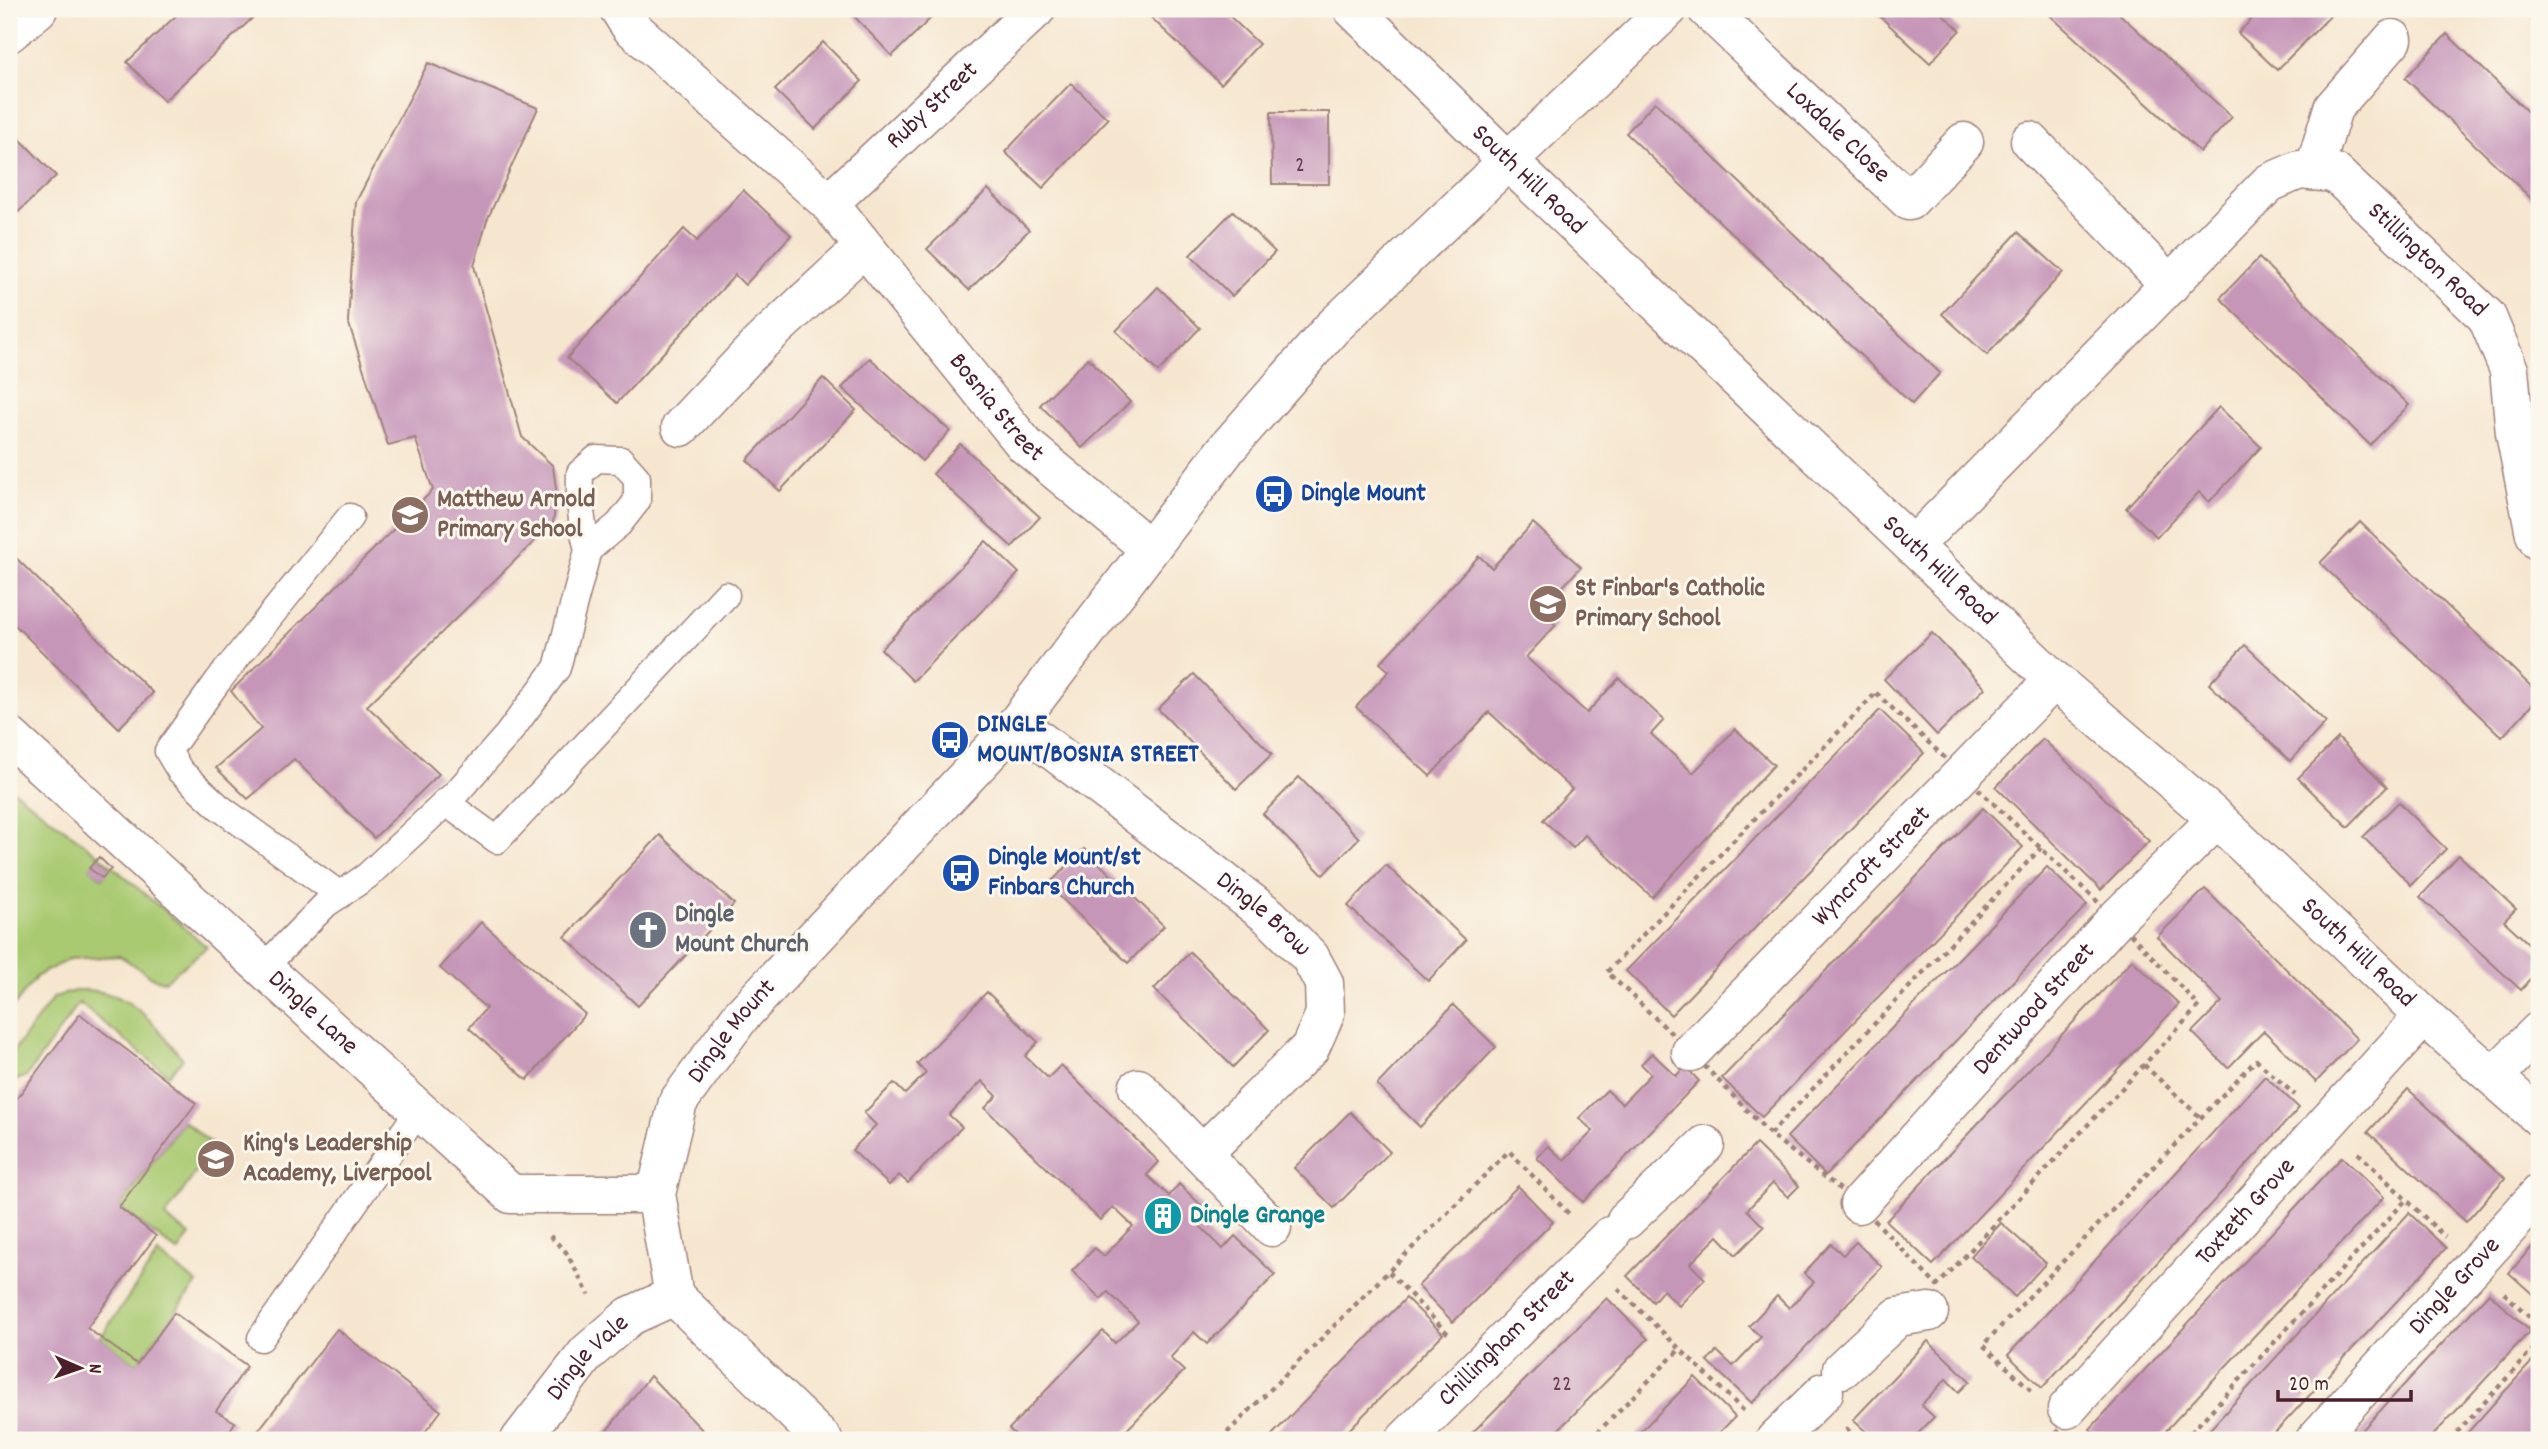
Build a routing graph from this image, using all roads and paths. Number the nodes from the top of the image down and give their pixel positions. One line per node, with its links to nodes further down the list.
1 (38, 9): 7 (street)
2 (619, 9): 13 (street, Bosnia Street)
3 (1036, 9): 13 (street, Ruby Street)
4 (1353, 9): 11 (street, South Hill Road)
5 (1668, 9): 11 (street, Dingle Mount)
6 (1707, 9): 10 (street, Loxdale Close)
7 (9, 33)
8 (2393, 39): 12 (street)
9 (2030, 141): 15 (street)
10 (1964, 142)
11 (1507, 160): 19 (street, South Hill Road); 20 (street, Dingle Mount)
12 (2314, 171): 15 (street); 18 (street, Stillington Road)
13 (829, 204): 14 (street, Bosnia Street)
14 (864, 247): 16 (street); 20 (street, Bosnia Street)
15 (2170, 285): 19 (street)
16 (681, 427)
17 (349, 517): 29 (lane)
18 (2539, 541)
19 (1913, 546): 23 (street, South Hill Road)
20 (1149, 548): 24 (street, Dingle Mount)
21 (588, 550): 26 (lane)
22 (726, 595): 26 (lane)
23 (2054, 680): 27 (street, South Hill Road); 33 (street, Wyncroft Street)
24 (1017, 723): 42 (street, Dingle Brow); 44 (street, Dingle Mount)
25 (9, 736): 30 (street, Dingle Lane)
26 (445, 802): 29 (lane)
27 (2217, 819): 31 (street, South Hill Road); 47 (street, Dentwood Street)
28 (2041, 848): 40 (path)
29 (340, 895): 30 (lane)
30 (263, 968): 37 (street, Dingle Lane)
31 (2424, 1016): 35 (street, South Hill Road); 58 (street, Toxteth Grove)
32 (2539, 1031): 35 (street)
33 (1692, 1052)
34 (2144, 1065): 39 (path)
35 (2494, 1076): 38 (street, South Hill Road)
36 (1138, 1088): 42 (street)
37 (419, 1110): 43 (street, Dingle Lane); 54 (lane)
38 (2539, 1117)
39 (2201, 1118)
40 (1770, 1134)
41 (1705, 1144): 49 (street, Chillingham Street)
42 (1202, 1154): 48 (street)
43 (511, 1194): 44 (street); 53 (path)
44 (656, 1194): 51 (street, Dingle Mount)
45 (2539, 1194): 67 (street, Dingle Grove)
46 (2406, 1199): 66 (path)
47 (1858, 1204)
48 (1272, 1227)
49 (1605, 1240): 50 (path); 56 (path); 57 (street, Chillingham Street)
50 (1389, 1272): 57 (path); 62 (path)
51 (674, 1296): 53 (street, Dingle Vale); 61 (street)
52 (1913, 1314): 65 (street)
53 (610, 1333): 60 (street, Dingle Vale)
54 (261, 1338)
55 (2539, 1343): 68 (path)
56 (1680, 1349): 59 (path); 64 (path)
57 (1479, 1366): 63 (street, Chillingham Street)
58 (2067, 1409)
59 (1746, 1413)
60 (530, 1437)
61 (823, 1440)
62 (1220, 1440)
63 (1405, 1440)
64 (1590, 1440)
65 (1775, 1440)
66 (2184, 1440)
67 (2315, 1440)
68 (2451, 1440)

